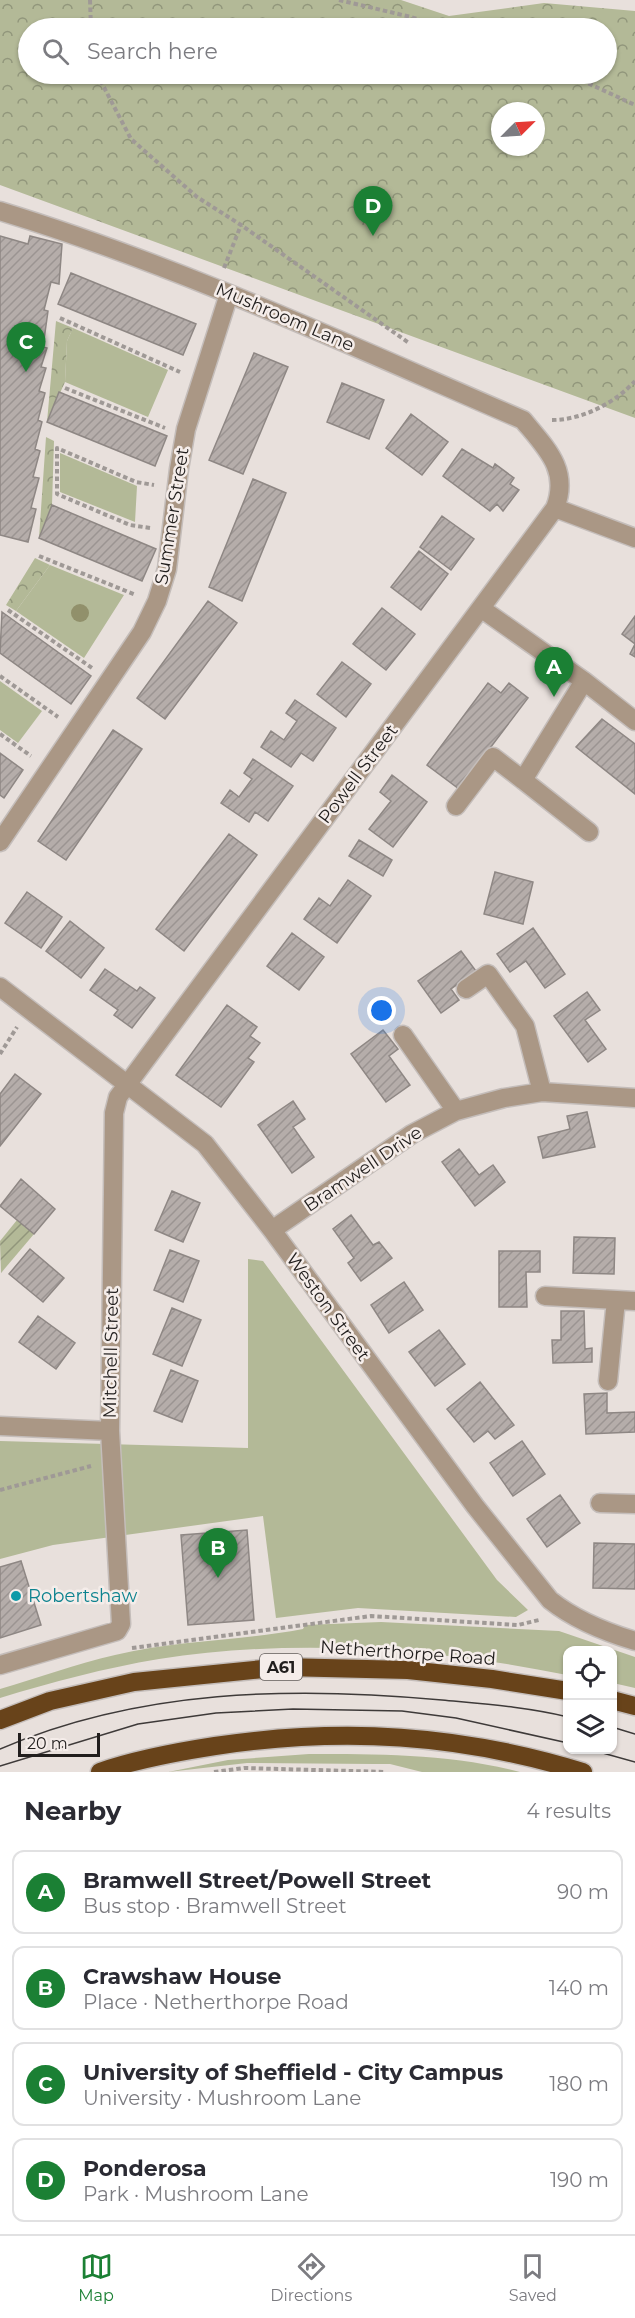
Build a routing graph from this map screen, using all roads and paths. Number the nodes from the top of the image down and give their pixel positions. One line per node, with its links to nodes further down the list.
1 (90, 0): 3 (path)
2 (339, 0): 4 (path)
3 (91, 18)
4 (416, 18)
5 (102, 84): 9 (path)
6 (590, 84): 7 (path)
7 (635, 105)
8 (0, 211): 10 (street, Mushroom Lane)
9 (241, 225): 10 (path); 13 (path)
10 (211, 285): 11 (street, Mushroom Lane)
11 (229, 294): 15 (street, Summer Street); 17 (street, Mushroom Lane)
12 (60, 318): 15 (path)
13 (417, 349)
14 (635, 381): 17 (path)
15 (201, 382): 18 (street, Summer Street)
16 (65, 388): 18 (path)
17 (523, 420): 19 (street, Mushroom Lane)
18 (185, 436): 20 (street, Summer Street)
19 (551, 456): 21 (street, Powell Street)
20 (177, 487): 22 (street, Summer Street); 22 (path)
21 (555, 508): 23 (street); 26 (street, Powell Street)
22 (171, 531): 25 (street, Summer Street)
23 (635, 538)
24 (39, 556): 25 (path)
25 (156, 603): 29 (street, Summer Street)
26 (482, 609): 30 (street); 44 (street, Powell Street)
27 (8, 610): 29 (path)
28 (0, 676): 32 (path)
29 (109, 680): 32 (street, Summer Street)
30 (584, 681): 31 (street); 35 (street)
31 (635, 721)
32 (75, 729): 34 (street, Summer Street)
33 (0, 734): 34 (path)
34 (48, 769): 38 (street, Summer Street)
35 (522, 780): 36 (street); 37 (street)
36 (456, 806)
37 (589, 832)
38 (0, 842)
39 (0, 987): 41 (street, Weston Street)
40 (466, 989): 45 (street)
41 (29, 1010): 43 (path); 44 (street, Weston Street)
42 (402, 1035): 47 (street)
43 (0, 1054)
44 (125, 1084): 48 (street, Weston Street); 54 (street, Mitchell Street)
45 (542, 1092): 46 (street, Bramwell Drive); 47 (street, Bramwell Drive)
46 (635, 1098)
47 (456, 1111): 48 (street, Bramwell Drive)
48 (272, 1230): 59 (street, Weston Street)
49 (546, 1296): 50 (street)
50 (616, 1300): 51 (street); 52 (street)
51 (635, 1301)
52 (608, 1381)
53 (0, 1426): 54 (street)
54 (110, 1431): 55 (street, Mitchell Street)
55 (112, 1459): 56 (path); 62 (street, Mitchell Street)
56 (0, 1490)
57 (600, 1503): 58 (street)
58 (635, 1504)
59 (565, 1612): 60 (street, Weston Street); 61 (path)
60 (635, 1641)
61 (127, 1650)
62 (0, 1665)
63 (563, 1690): 66 (highway, Netherthorpe Road / A61)
64 (617, 1701): 65 (highway)
65 (635, 1706)
66 (0, 1720)
67 (100, 1772): 70 (highway)
68 (213, 1772): 69 (path)
69 (386, 1772)
70 (583, 1772)

